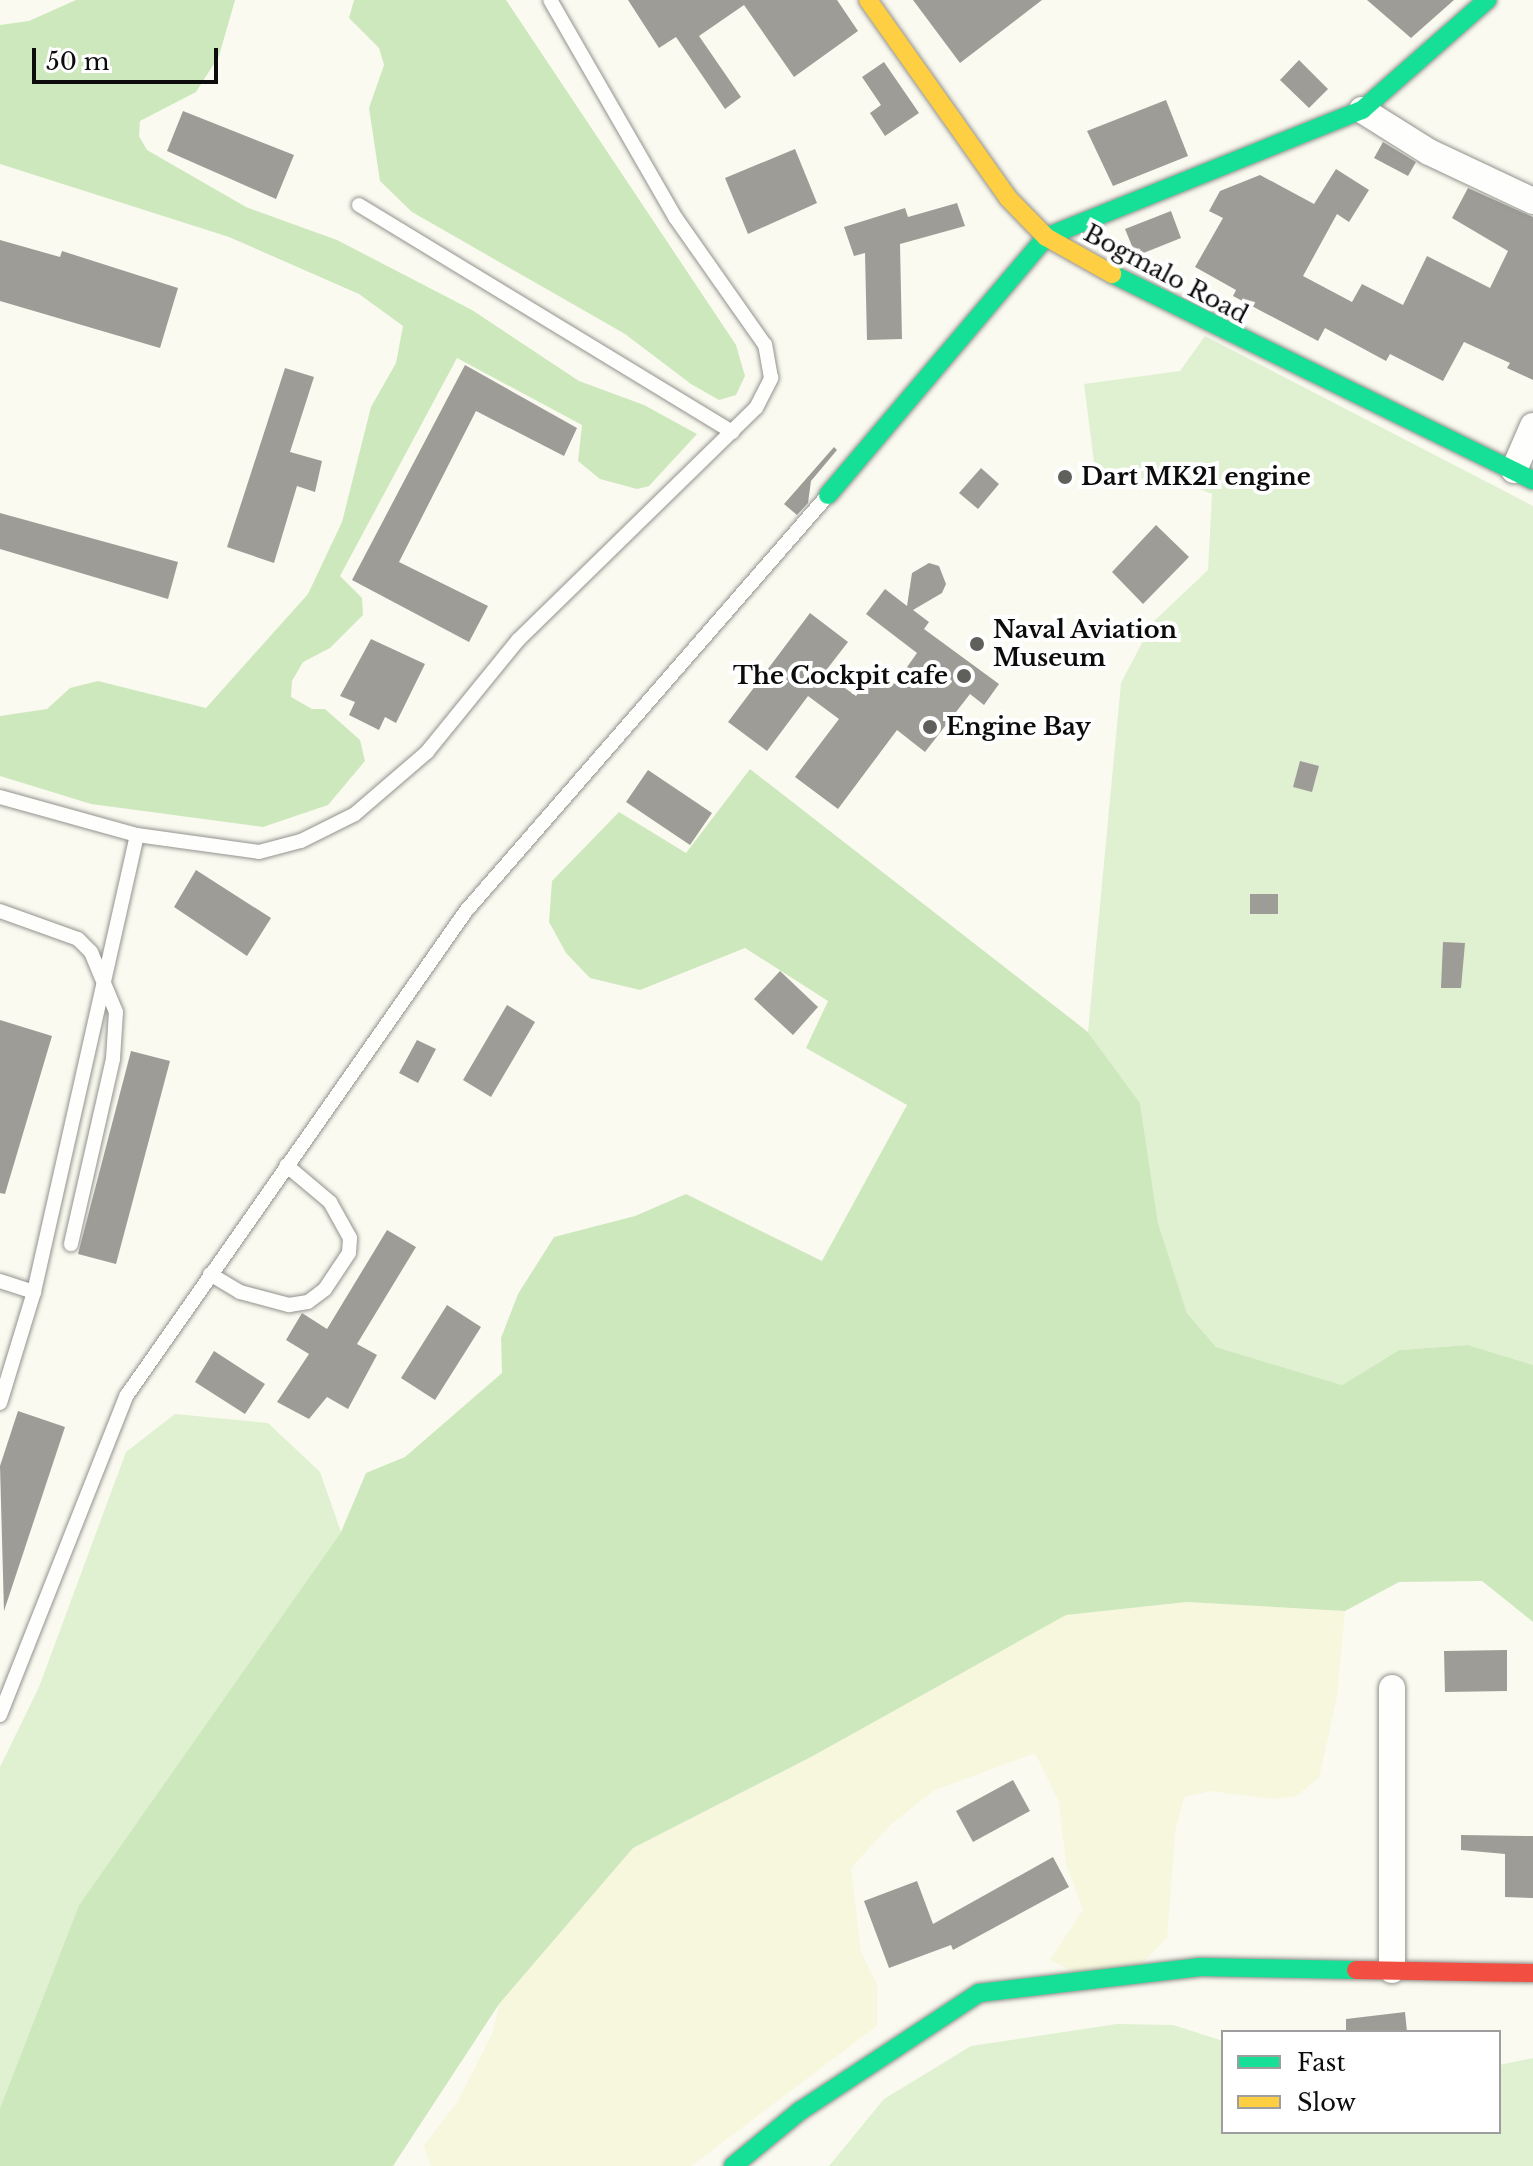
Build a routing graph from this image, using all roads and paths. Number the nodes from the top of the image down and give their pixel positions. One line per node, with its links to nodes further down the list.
1 (550, 0): 9 (lane)
2 (868, 0): 7 (street, Bogmalo Road)
3 (1487, 0): 4 (street)
4 (1362, 110): 5 (street); 7 (street)
5 (1533, 201)
6 (359, 205): 9 (lane)
7 (1046, 237): 10 (street, Bogmalo Road); 11 (street)
8 (1533, 426): 10 (street)
9 (733, 432): 13 (lane)
10 (1524, 475)
11 (828, 495): 16 (lane)
12 (0, 797): 13 (lane)
13 (137, 835): 15 (lane)
14 (0, 911): 15 (lane)
15 (104, 986): 17 (lane); 20 (lane)
16 (286, 1165): 18 (lane); 18 (lane)
17 (71, 1244)
18 (210, 1274): 23 (lane)
19 (0, 1281): 20 (lane)
20 (34, 1292): 21 (lane)
21 (0, 1403)
22 (1392, 1688): 24 (street)
23 (0, 1715)
24 (1392, 1970): 25 (street); 26 (street)
25 (1533, 1973)
26 (733, 2166)

